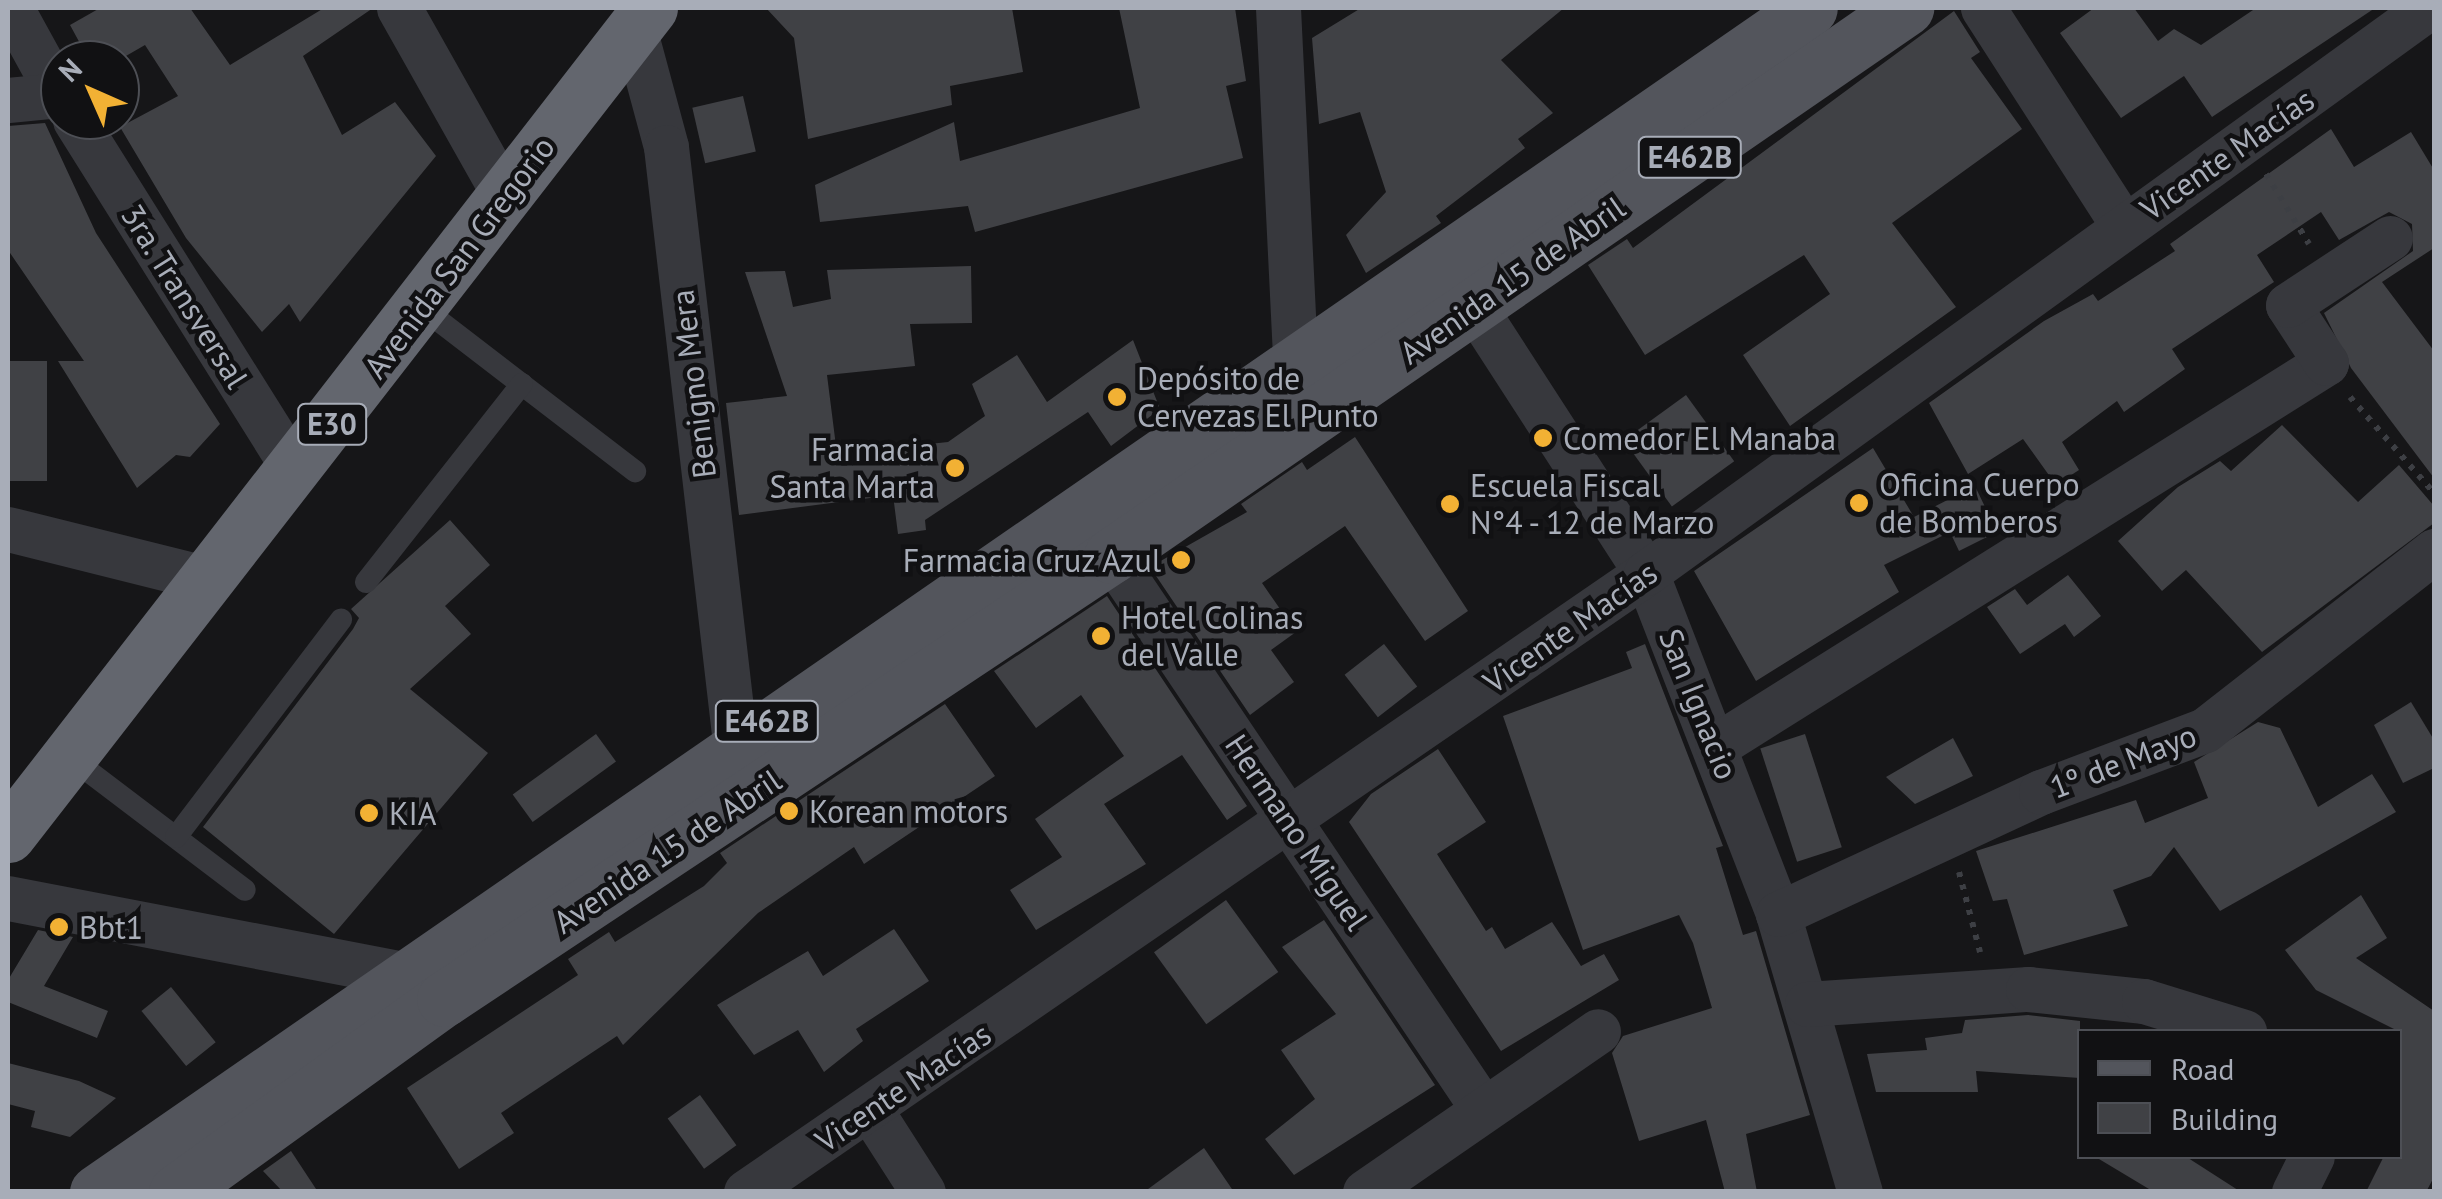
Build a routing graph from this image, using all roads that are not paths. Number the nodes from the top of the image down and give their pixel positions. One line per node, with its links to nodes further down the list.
1 (10, 8): 9 (street)
2 (399, 8): 13 (street)
3 (1278, 8): 19 (street)
4 (1810, 8): 16 (main road, Avenida 15 de Abril / E462B)
5 (1906, 8): 18 (main road, Avenida 15 de Abril / E462B)
6 (1983, 8): 14 (street)
7 (2428, 8): 14 (street, Vicente Macías)
8 (642, 18): 13 (highway, Avenida San Gregorio / E30); 31 (street, Benigno Mera)
9 (40, 61)
10 (40, 98): 11 (street)
11 (8, 100)
12 (88, 140): 22 (street, 3ra. Transversal)
13 (506, 196): 17 (highway, Avenida San Gregorio / E30)
14 (2124, 226): 27 (street, Vicente Macías)
15 (2390, 238): 32 (street)
16 (1444, 260): 18 (street, San Ignacio); 19 (main road, Avenida 15 de Abril / E462B)
17 (421, 306): 20 (lane); 22 (highway, Avenida San Gregorio / E30)
18 (1475, 307): 21 (main road, Avenida 15 de Abril / E462B); 27 (street, San Ignacio)
19 (1296, 364): 21 (street); 31 (main road, Avenida 15 de Abril / E462B)
20 (522, 384): 23 (lane); 29 (lane)
21 (1299, 426): 26 (main road, Avenida 15 de Abril / E462B)
22 (296, 471): 28 (highway, Avenida San Gregorio / E30)
23 (635, 471)
24 (8, 529): 28 (street)
25 (2434, 551): 39 (street, 1º de Mayo)
26 (1110, 556): 34 (street, Hermano Miguel); 49 (main road, Avenida 15 de Abril / E462B)
27 (1646, 573): 32 (street, San Ignacio); 34 (street, Vicente Macías)
28 (208, 579): 33 (highway, Avenida San Gregorio / E30)
29 (366, 582)
30 (341, 620): 36 (lane)
31 (735, 742): 40 (main road, Avenida 15 de Abril / E462B)
32 (1716, 744): 39 (street, San Ignacio)
33 (71, 758): 35 (highway, Avenida San Gregorio / E30); 36 (lane)
34 (1291, 822): 44 (street, Hermano Miguel); 45 (street, Vicente Macías)
35 (8, 835)
36 (176, 837): 37 (lane)
37 (244, 890)
38 (8, 898): 40 (street)
39 (1778, 914): 41 (street, San Ignacio)
40 (404, 974): 48 (main road, Avenida 15 de Abril / E462B)
41 (1807, 1004): 42 (street); 52 (street, San Ignacio)
42 (2234, 1029)
43 (1598, 1031): 44 (street)
44 (1483, 1109): 47 (street)
45 (871, 1111): 50 (street, Vicente Macías); 51 (street)
46 (2310, 1159): 53 (street)
47 (1386, 1186)
48 (98, 1192)
49 (176, 1192)
50 (746, 1192)
51 (924, 1192)
52 (1860, 1192)
53 (2294, 1192)

